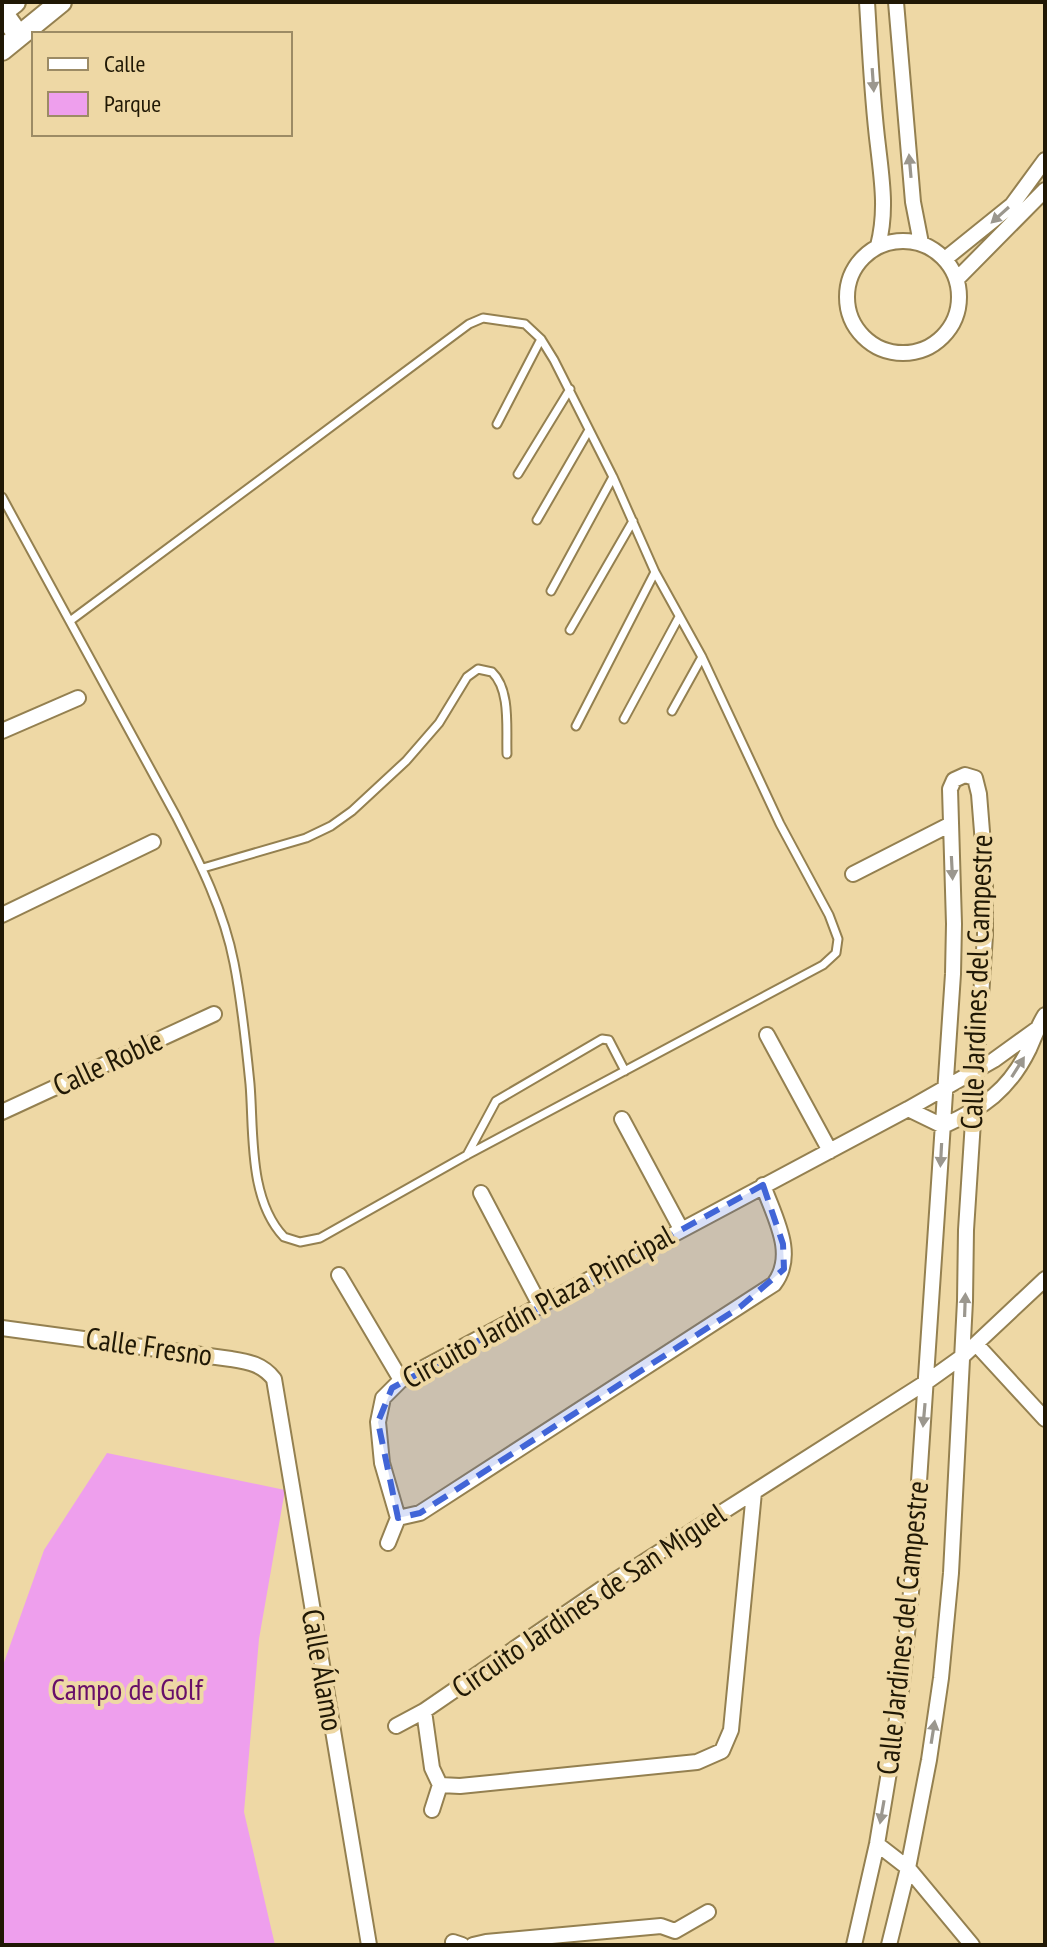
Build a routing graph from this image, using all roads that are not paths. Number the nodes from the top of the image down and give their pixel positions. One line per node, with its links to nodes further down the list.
1 (15, 2): 5 (street)
2 (61, 2): 6 (street)
3 (867, 2): 11 (street, one-way to 11)
4 (896, 2): 10 (street, one-way to 4)
5 (2, 12): 6 (street)
6 (19, 36): 7 (street)
7 (2, 50)
8 (1045, 160): 12 (street, one-way to 12)
9 (1045, 190): 13 (street)
10 (921, 243): 11 (street); 12 (street)
11 (878, 246): 13 (street)
12 (945, 259): 13 (street)
13 (957, 279)
14 (541, 339): 15 (lane); 16 (lane); 26 (lane)
15 (570, 389): 17 (lane); 18 (lane)
16 (497, 424)
17 (589, 430): 19 (lane); 21 (lane)
18 (518, 474)
19 (613, 477): 22 (lane); 24 (lane)
20 (2, 497): 26 (lane)
21 (537, 520)
22 (633, 521): 23 (lane); 27 (lane)
23 (655, 572): 25 (lane); 32 (lane)
24 (551, 591)
25 (679, 617): 28 (lane); 31 (lane)
26 (70, 621): 37 (lane)
27 (570, 630)
28 (702, 657): 30 (lane); 46 (lane)
29 (78, 698): 33 (street)
30 (672, 711)
31 (624, 719)
32 (576, 726)
33 (2, 731)
34 (507, 754): 37 (lane)
35 (949, 825): 38 (street); 42 (street, Calle Jardines del Campestre, one-way to 42); 43 (street, Calle Jardines del Campestre)
36 (153, 842): 39 (street)
37 (203, 868): 55 (lane)
38 (853, 874)
39 (2, 915)
40 (214, 1014): 51 (street, Calle Roble)
41 (1045, 1015): 44 (street)
42 (950, 1023): 43 (street); 48 (street, Calle Jardines del Campestre)
43 (979, 1026): 47 (street, Calle Jardines del Campestre)
44 (1037, 1029): 47 (street, Circuito Jardín Plaza Principal); 50 (street, one-way to 44)
45 (767, 1035): 54 (street)
46 (625, 1071): 55 (lane); 55 (lane)
47 (975, 1072): 48 (street, Circuito Jardín Plaza Principal); 50 (street, Calle Jardines del Campestre)
48 (944, 1088): 49 (street, Circuito Jardín Plaza Principal); 53 (street, Calle Jardines del Campestre)
49 (908, 1109): 53 (street); 54 (street, Circuito Jardín Plaza Principal)
50 (976, 1111): 53 (street); 64 (street, Calle Jardines del Campestre, one-way to 50)
51 (2, 1112)
52 (622, 1119): 58 (street)
53 (943, 1126): 66 (street, Calle Jardines del Campestre, one-way to 66)
54 (830, 1151): 56 (street, Circuito Jardín Plaza Principal)
55 (467, 1155)
56 (763, 1185): 58 (street, Circuito Jardín Plaza Principal); 70 (street)
57 (481, 1193): 61 (street)
58 (681, 1229): 61 (street, Circuito Jardín Plaza Principal)
59 (339, 1275): 65 (street)
60 (1045, 1279): 63 (street, Circuito Jardines de San Miguel)
61 (541, 1307): 65 (street, Circuito Jardín Plaza Principal)
62 (2, 1328): 67 (street, Calle Fresno)
63 (976, 1344): 64 (street, Circuito Jardines de San Miguel); 68 (street)
64 (963, 1356): 66 (street, Circuito Jardines de San Miguel); 77 (street, Calle Jardines del Campestre, one-way to 64)
65 (401, 1380): 70 (street, Circuito Jardín Plaza Principal)
66 (928, 1381): 69 (street, Circuito Jardines de San Miguel); 76 (street, Calle Jardines del Campestre, one-way to 76)
67 (278, 1395): 80 (street, Calle Álamo)
68 (1045, 1419)
69 (754, 1492): 72 (street, Circuito Jardines de San Miguel); 74 (street, Circuito Jardines de San Miguel)
70 (398, 1518): 71 (street)
71 (388, 1543)
72 (424, 1711): 73 (street, Circuito Jardines de San Miguel); 74 (street, Circuito Jardines de San Miguel)
73 (396, 1726)
74 (440, 1785): 75 (street)
75 (432, 1810)
76 (877, 1844): 77 (street); 82 (street, Calle Jardines del Campestre)
77 (908, 1868): 83 (street, Calle Jardines del Campestre); 84 (street)
78 (708, 1912): 79 (street)
79 (677, 1938): 81 (street)
80 (369, 1945)
81 (473, 1945)
82 (854, 1945)
83 (889, 1945)
84 (972, 1945)

